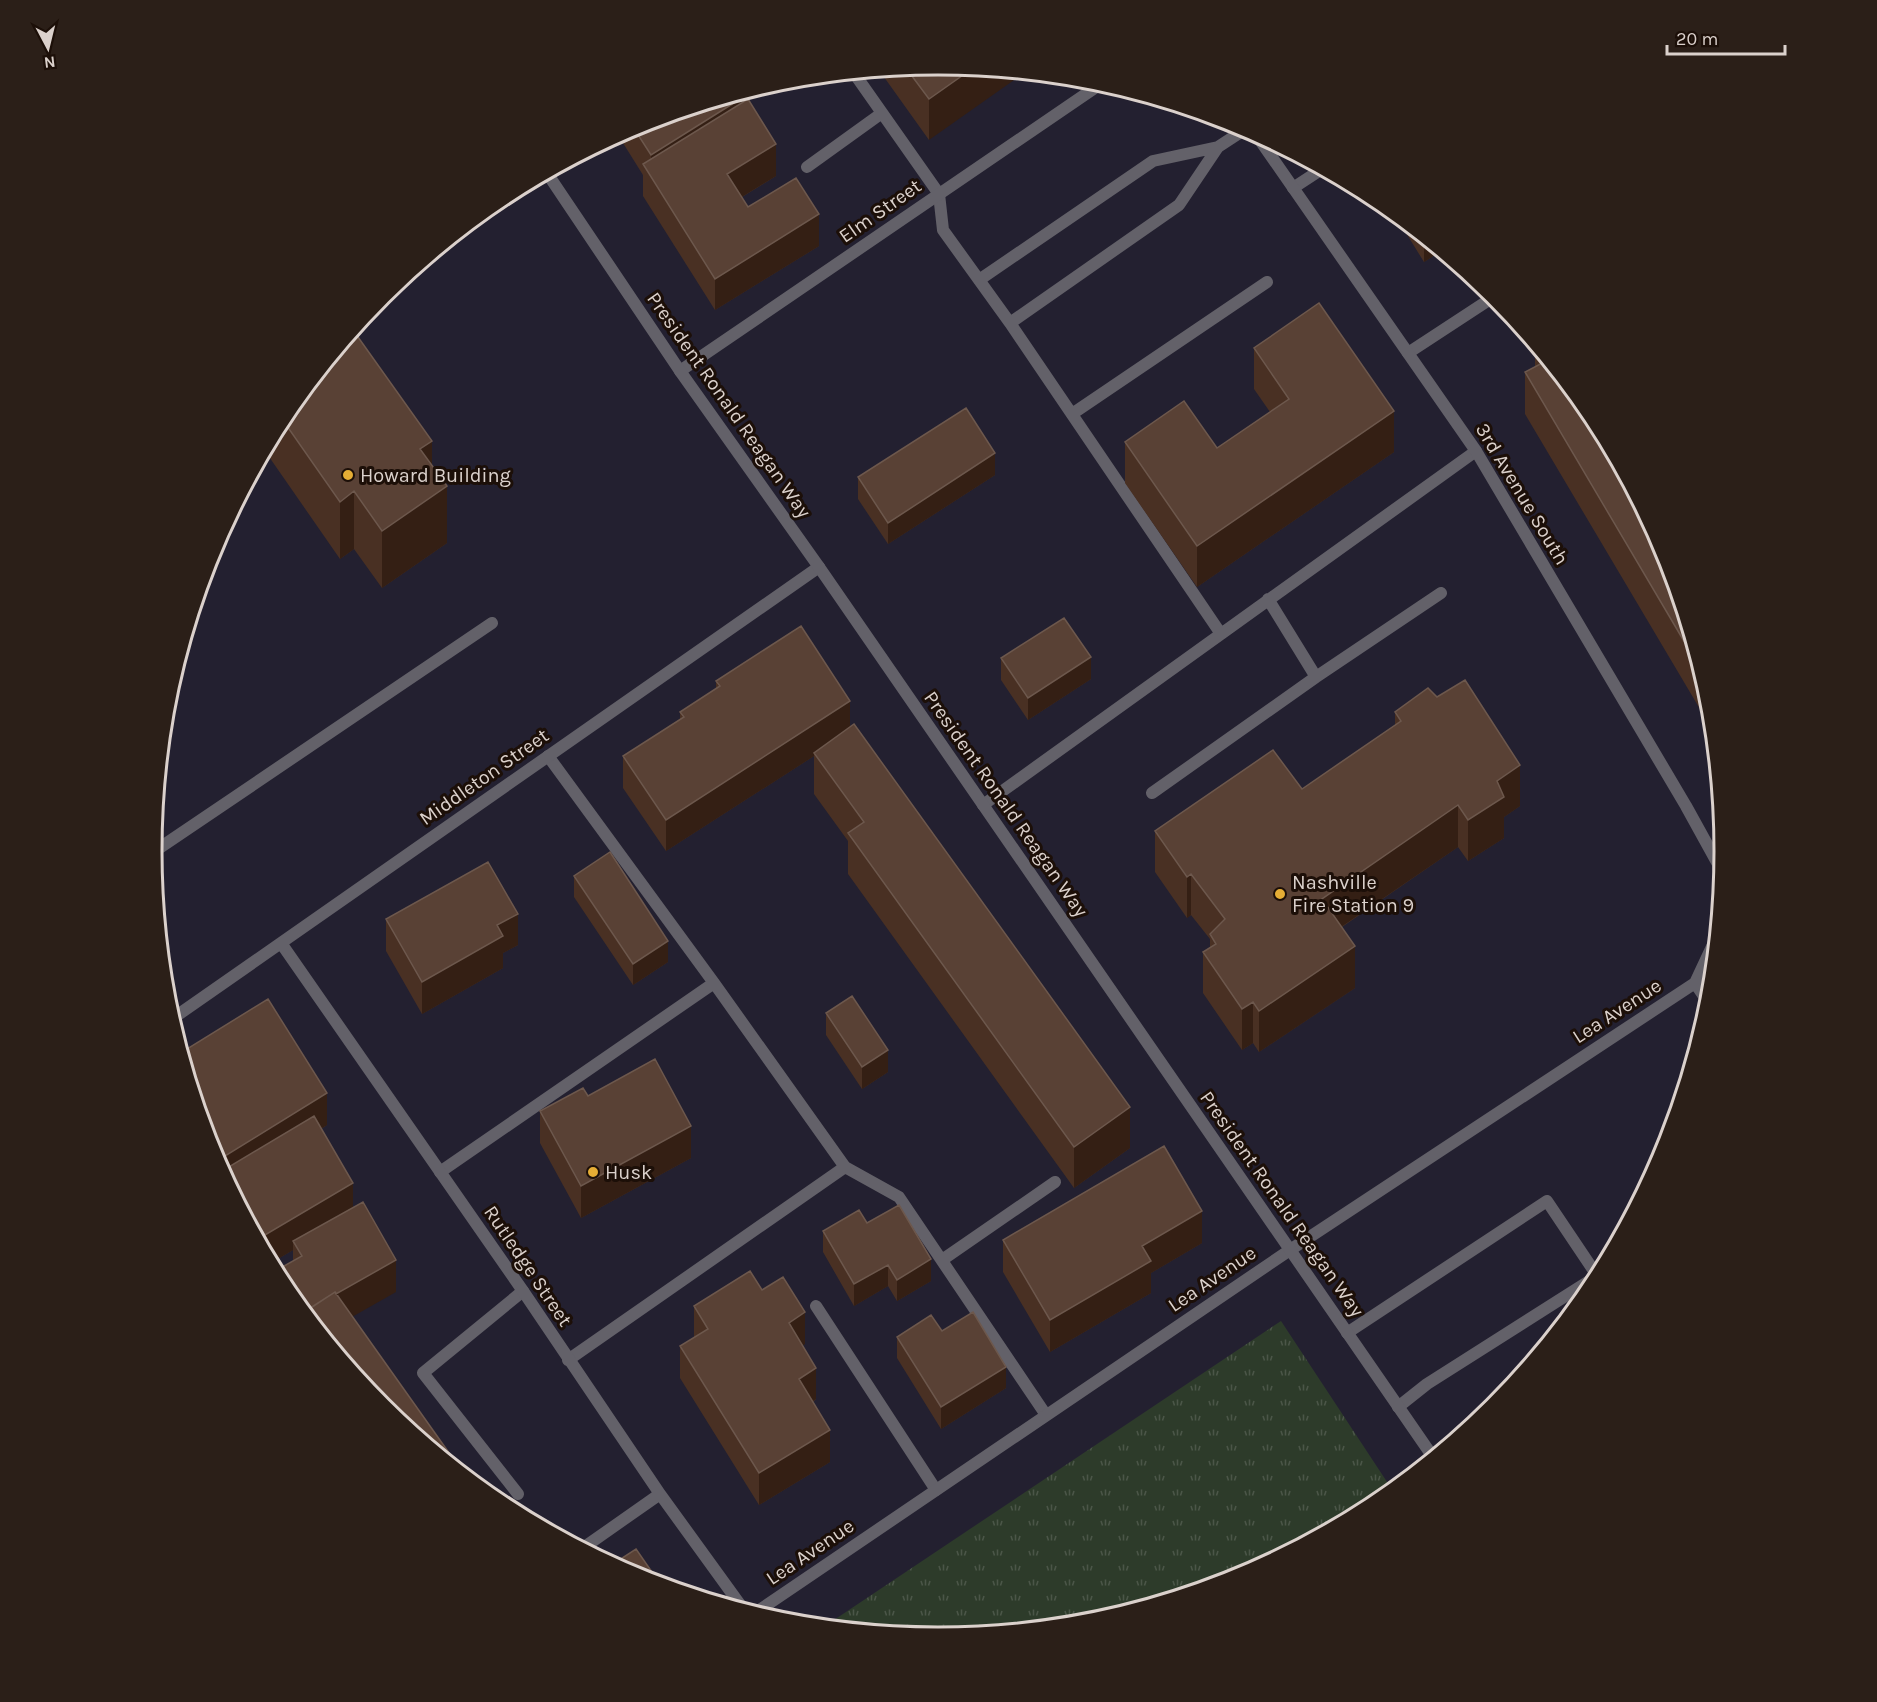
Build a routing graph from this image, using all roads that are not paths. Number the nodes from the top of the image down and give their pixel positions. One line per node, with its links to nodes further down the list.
1 (859, 80): 3 (street)
2 (1091, 90): 11 (street, Elm Street)
3 (882, 113): 7 (street); 11 (street)
4 (1237, 135): 5 (street)
5 (1218, 147): 12 (street); 15 (street)
6 (1266, 148): 10 (street, 3rd Avenue South)
7 (807, 166)
8 (1315, 173): 10 (street)
9 (551, 179): 17 (street, President Ronald Reagan Way)
10 (1293, 188): 16 (street, 3rd Avenue South)
11 (939, 194): 12 (street); 17 (street, Elm Street)
12 (979, 280): 15 (street)
13 (1267, 282): 18 (street)
14 (1487, 302): 16 (street)
15 (1010, 323): 18 (street)
16 (1408, 353): 19 (street, 3rd Avenue South)
17 (680, 371): 20 (street, President Ronald Reagan Way)
18 (1072, 414): 24 (street)
19 (1476, 452): 22 (street); 30 (street, 3rd Avenue South)
20 (819, 567): 26 (street, Middleton Street); 28 (street, President Ronald Reagan Way)
21 (1441, 593): 25 (street)
22 (1269, 599): 24 (street); 25 (street)
23 (492, 623): 29 (street)
24 (1221, 634): 28 (street)
25 (1316, 676): 27 (street)
26 (548, 756): 31 (street, Middleton Street); 33 (street)
27 (1152, 793)
28 (983, 805): 40 (street, President Ronald Reagan Way)
29 (162, 846)
30 (1714, 851)
31 (281, 943): 36 (street, Middleton Street); 38 (street, Rutledge Street)
32 (1707, 957): 34 (street)
33 (714, 982): 37 (street); 38 (street)
34 (1695, 983): 35 (street); 40 (street, Lea Avenue)
35 (1702, 993)
36 (180, 1014)
37 (845, 1167): 41 (street); 47 (street)
38 (440, 1172): 44 (street, Rutledge Street)
39 (1055, 1182): 41 (street)
40 (1290, 1250): 46 (street, President Ronald Reagan Way); 49 (street, Lea Avenue)
41 (942, 1260): 49 (street)
42 (1592, 1269): 46 (street)
43 (1579, 1289): 48 (street)
44 (523, 1291): 47 (street, Rutledge Street); 52 (street)
45 (816, 1306): 51 (street)
46 (1347, 1333): 48 (street, President Ronald Reagan Way)
47 (568, 1360): 53 (street, Rutledge Street)
48 (1398, 1407): 50 (street, President Ronald Reagan Way)
49 (1046, 1415): 51 (street, Lea Avenue)
50 (1429, 1452)
51 (936, 1490): 56 (street, Lea Avenue)
52 (518, 1494)
53 (660, 1494): 54 (street); 55 (street, Rutledge Street)
54 (589, 1544)
55 (737, 1601)
56 (764, 1607)

